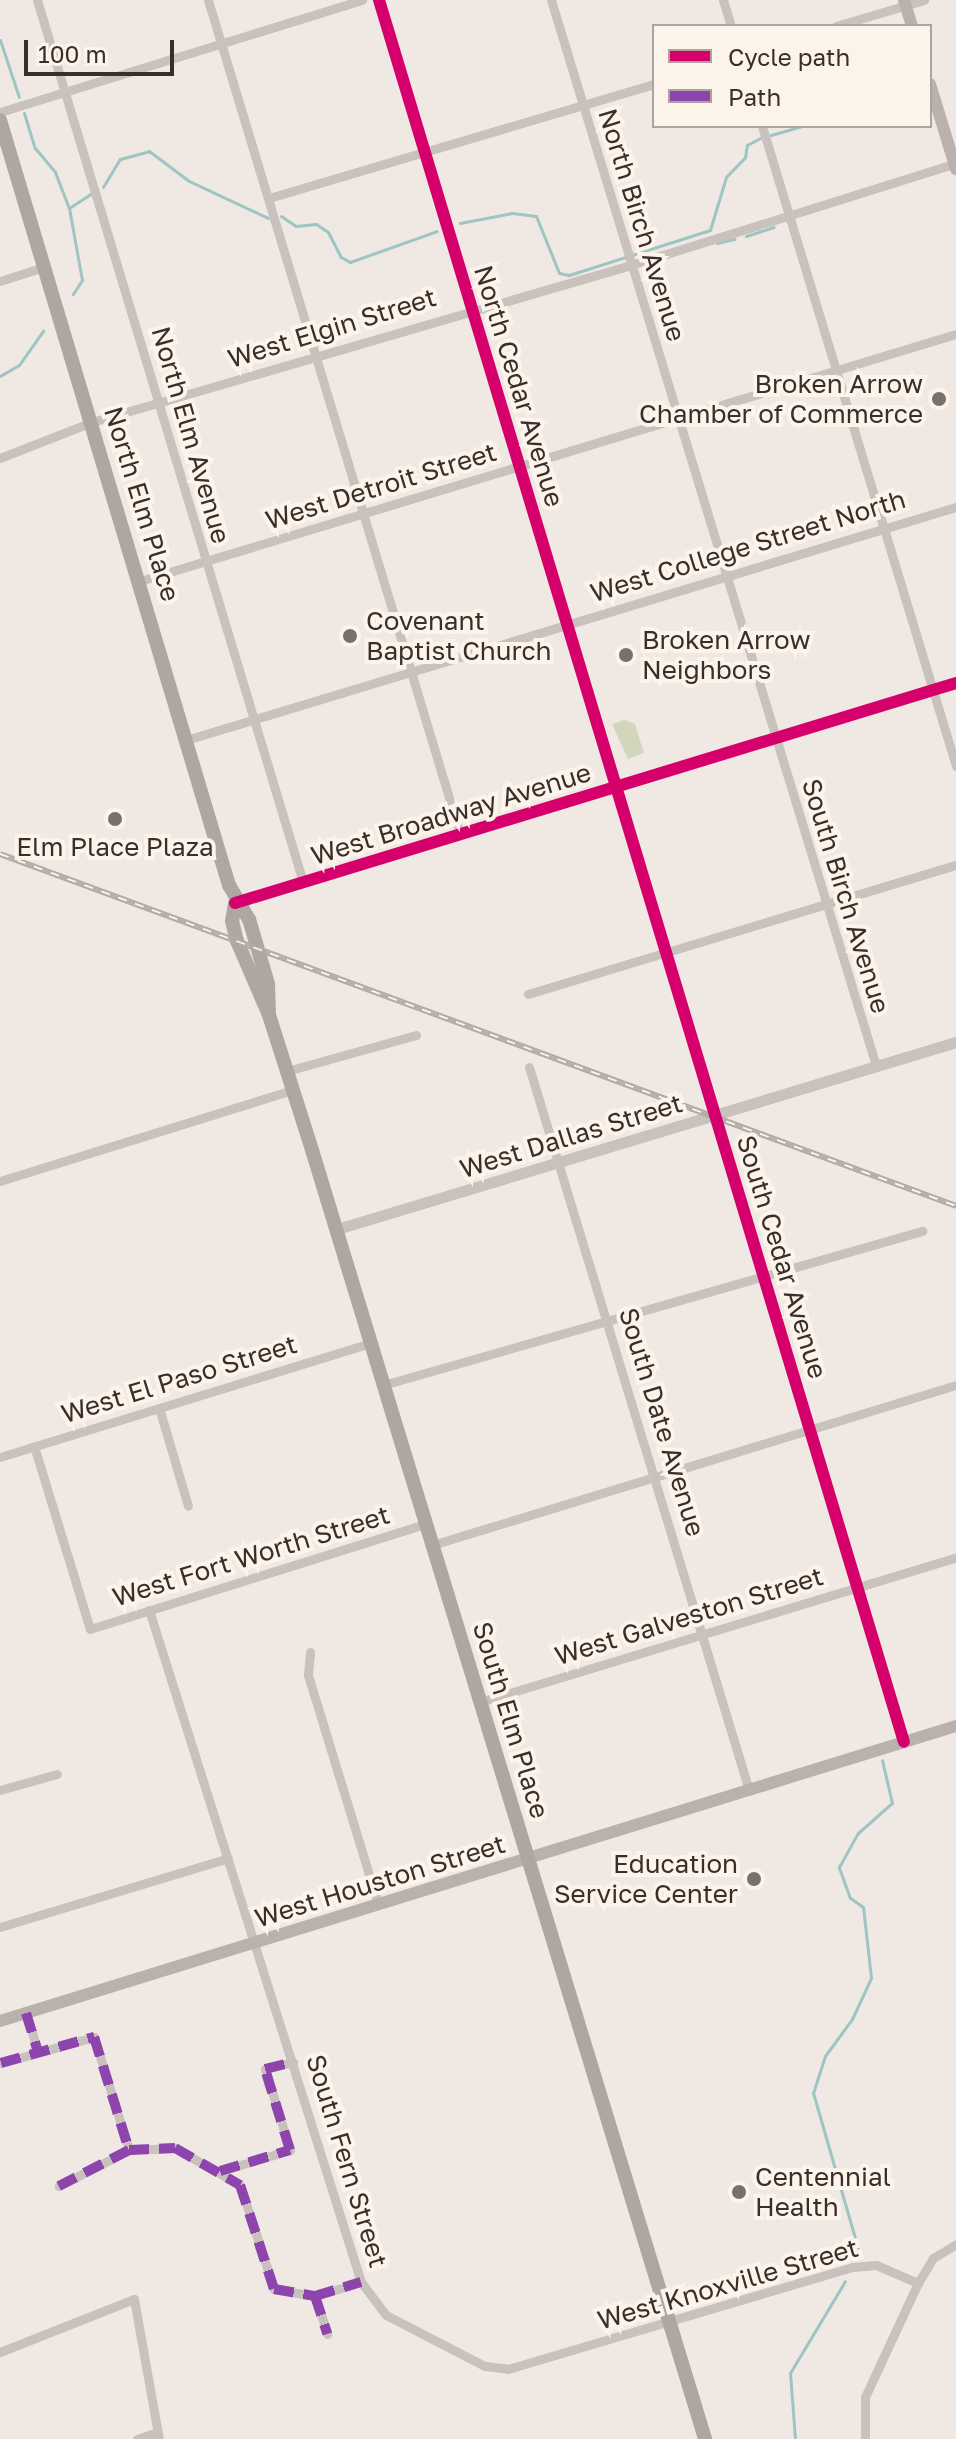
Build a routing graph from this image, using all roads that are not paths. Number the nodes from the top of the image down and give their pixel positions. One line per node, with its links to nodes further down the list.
1 (37, 0): 15 (street, North Elm Avenue)
2 (208, 0): 12 (street)
3 (362, 0): 12 (street)
4 (379, 0): 20 (street, North Cedar Avenue)
5 (551, 0): 16 (street, North Birch Avenue)
6 (723, 0): 9 (street)
7 (924, 0): 8 (street)
8 (905, 2): 10 (street); 11 (main road)
9 (730, 24)
10 (842, 24)
11 (911, 24)
12 (221, 43): 15 (street); 22 (street)
13 (652, 85): 16 (street)
14 (932, 90): 21 (main road)
15 (65, 92): 17 (street); 31 (street, North Elm Avenue)
16 (582, 106): 20 (street); 24 (street, North Birch Avenue)
17 (0, 112)
18 (0, 120): 25 (main road, North Elm Place)
19 (763, 128): 23 (street)
20 (425, 152): 22 (street); 27 (street, North Cedar Avenue)
21 (955, 165): 23 (street, West Elgin Street)
22 (269, 198): 29 (street)
23 (788, 213): 24 (street, West Elgin Street); 30 (street)
24 (630, 262): 27 (street, West Elgin Street); 32 (street, North Birch Avenue)
25 (44, 267): 26 (street); 33 (main road, North Elm Place)
26 (0, 281)
27 (473, 308): 29 (street, West Elgin Street); 35 (street, North Cedar Avenue)
28 (956, 334): 30 (street, West Detroit Street)
29 (315, 357): 31 (street, West Elgin Street); 37 (street)
30 (835, 371): 32 (street, West Detroit Street); 38 (street)
31 (158, 403): 33 (street, West Elgin Street); 39 (street, North Elm Avenue)
32 (678, 419): 35 (street, West Detroit Street); 40 (street, North Birch Avenue)
33 (92, 422): 34 (street, West Elgin Street); 41 (main road, North Elm Place)
34 (0, 458)
35 (520, 466): 37 (street, West Detroit Street); 42 (street, North Cedar Avenue)
36 (956, 507): 38 (street, West College Street North)
37 (363, 515): 39 (street, West Detroit Street); 43 (street)
38 (884, 528): 40 (street, West College Street North); 45 (street)
39 (205, 562): 41 (street, West Detroit Street); 46 (street, North Elm Avenue)
40 (726, 577): 42 (street, West College Street North); 47 (street, North Birch Avenue)
41 (140, 581): 48 (main road, North Elm Place)
42 (568, 624): 43 (street, West College Street North); 50 (street, North Cedar Avenue)
43 (410, 672): 46 (street, West College Street North); 51 (street)
44 (956, 683): 45 (street, West Broadway Avenue)
45 (933, 690): 47 (street, West Broadway Avenue); 49 (street)
46 (253, 720): 48 (street, West College Street North); 53 (street, North Elm Avenue)
47 (776, 738): 50 (street, West Broadway Avenue); 55 (street, South Birch Avenue)
48 (186, 740): 54 (main road, North Elm Place)
49 (956, 766)
50 (619, 785): 51 (street, West Broadway Avenue); 56 (street, South Cedar Avenue)
51 (460, 834): 53 (street, West Broadway Avenue)
52 (956, 865): 55 (street)
53 (303, 882): 54 (street, West Broadway Avenue)
54 (235, 903): 62 (main road, South Elm Place)
55 (826, 904): 56 (street); 60 (street, South Birch Avenue)
56 (667, 952): 57 (street); 64 (street, South Cedar Avenue)
57 (528, 994)
58 (416, 1035): 62 (street)
59 (956, 1042): 60 (street, West Dallas Street)
60 (876, 1066): 64 (street, West Dallas Street)
61 (529, 1067): 65 (street, South Date Avenue)
62 (287, 1071): 63 (main road, South Elm Place)
63 (293, 1090): 66 (street); 67 (main road, South Elm Place)
64 (715, 1115): 65 (street, West Dallas Street); 69 (street, South Cedar Avenue)
65 (559, 1163): 67 (street, West Dallas Street); 70 (street, South Date Avenue)
66 (0, 1181)
67 (337, 1229): 71 (main road, South Elm Place)
68 (922, 1231): 69 (street)
69 (766, 1272): 70 (street); 75 (street, South Cedar Avenue)
70 (608, 1319): 72 (street); 78 (street, South Date Avenue)
71 (370, 1343): 72 (main road, South Elm Place); 74 (street, West El Paso Street)
72 (383, 1385): 80 (main road, South Elm Place)
73 (956, 1385): 75 (street)
74 (159, 1408): 76 (street, West El Paso Street); 79 (street)
75 (812, 1429): 78 (street); 83 (street, South Cedar Avenue)
76 (34, 1446): 77 (street, West El Paso Street); 84 (street, West Fort Worth Street)
77 (0, 1457)
78 (655, 1477): 81 (street); 85 (street, South Date Avenue)
79 (188, 1506)
80 (426, 1524): 81 (main road, South Elm Place); 84 (street, West Fort Worth Street)
81 (432, 1545): 87 (main road, South Elm Place)
82 (956, 1557): 83 (street, West Galveston Street)
83 (859, 1587): 85 (street, West Galveston Street); 89 (street, South Cedar Avenue)
84 (149, 1610): 93 (street, South Fern Street)
85 (703, 1635): 87 (street, West Galveston Street); 92 (street, South Date Avenue)
86 (310, 1652): 95 (street)
87 (480, 1702): 94 (main road, South Elm Place)
88 (956, 1726): 89 (main road, West Houston Street)
89 (904, 1742): 92 (main road, West Houston Street)
90 (57, 1774): 91 (street)
91 (0, 1790)
92 (749, 1790): 94 (main road, West Houston Street)
93 (228, 1858): 96 (street); 97 (street, South Fern Street)
94 (528, 1858): 95 (main road, West Houston Street); 110 (main road, South Elm Place)
95 (378, 1904): 97 (main road, West Houston Street)
96 (0, 1927)
97 (256, 1943): 98 (main road, West Houston Street); 101 (street, South Fern Street)
98 (26, 2013): 99 (main road, West Houston Street); 100 (street)
99 (0, 2021)
100 (38, 2052): 102 (street); 103 (street)
101 (293, 2062): 104 (street); 107 (street, South Fern Street)
102 (1, 2063)
103 (129, 2150): 104 (street); 105 (street)
104 (220, 2171): 109 (street)
105 (59, 2186)
106 (956, 2244): 108 (street)
107 (361, 2282): 109 (street); 113 (street, South Fern Street)
108 (918, 2283): 110 (street, West Knoxville Street); 117 (street)
109 (315, 2296): 111 (street)
110 (669, 2322): 113 (street, West Knoxville Street); 116 (main road, South Elm Place)
111 (327, 2334)
112 (0, 2352): 114 (street)
113 (494, 2369)
114 (158, 2436): 115 (street)
115 (137, 2439)
116 (705, 2439)
117 (865, 2439)

